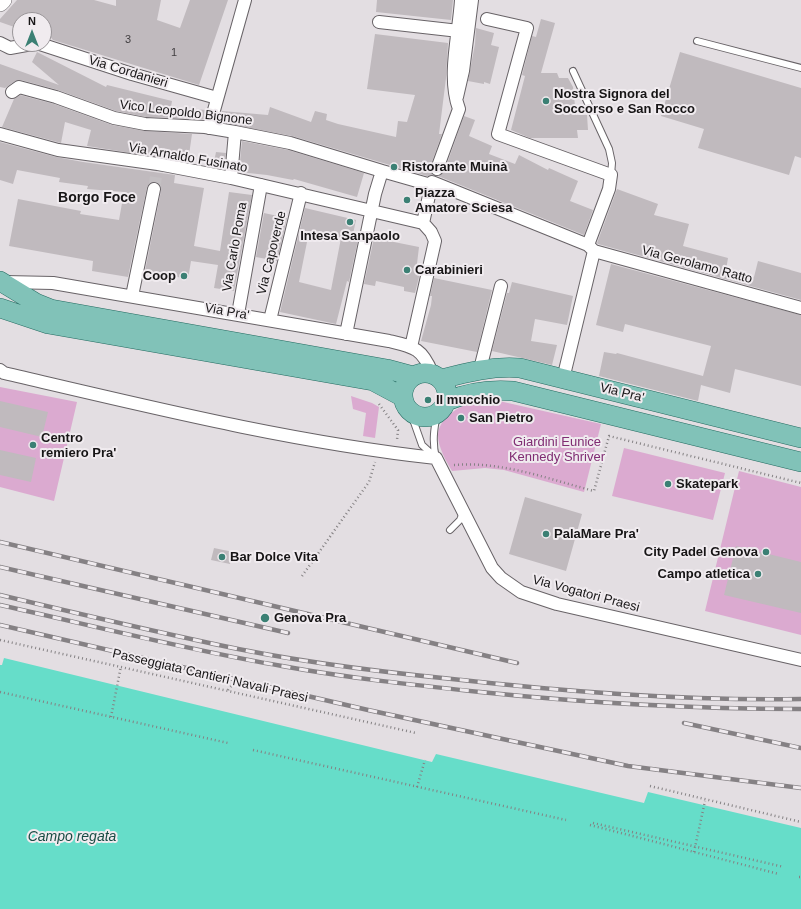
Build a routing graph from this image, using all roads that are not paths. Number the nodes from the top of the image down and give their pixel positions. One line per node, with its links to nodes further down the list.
1 (3, 0): 5 (street)
2 (245, 0): 16 (street)
3 (462, 0): 8 (street)
4 (472, 0): 17 (street)
5 (0, 3)
6 (487, 19): 23 (street)
7 (379, 22): 8 (street)
8 (459, 31): 17 (street)
9 (697, 41): 13 (lane)
10 (0, 43): 11 (street)
11 (12, 48)
12 (52, 48): 16 (street, Via Cordanieri)
13 (801, 68)
14 (573, 71): 23 (lane)
15 (12, 92): 18 (street, Vico Leopoldo Bignone)
16 (217, 98): 18 (street)
17 (456, 100): 21 (street)
18 (209, 128): 19 (street, Vico Leopoldo Bignone)
19 (235, 132): 22 (street, Vico Leopoldo Bignone); 24 (street)
20 (0, 134): 24 (street, Via Arnaldo Fusinato)
21 (437, 169)
22 (382, 171): 25 (street); 29 (street)
23 (611, 175): 31 (street)
24 (231, 178): 26 (street, Via Arnaldo Fusinato)
25 (431, 184): 30 (street); 31 (street, Via Gerolamo Ratto)
26 (261, 185): 28 (street, Via Arnaldo Fusinato); 37 (street, Via Carlo Poma)
27 (154, 189): 34 (street)
28 (301, 193): 29 (street, Via Arnaldo Fusinato); 38 (street, Via Capoverde)
29 (372, 210): 30 (street); 39 (street)
30 (423, 223): 40 (street)
31 (591, 248): 36 (street, Via Gerolamo Ratto); 45 (street)
32 (1, 282): 34 (street, Via Pra'); 43 (main road, Via Pra')
33 (501, 286): 41 (street)
34 (132, 296): 37 (street, Via Pra')
35 (0, 308): 46 (main road)
36 (801, 308)
37 (238, 314): 38 (street, Via Pra')
38 (270, 320): 39 (street, Via Pra')
39 (346, 334): 40 (street, Via Pra')
40 (411, 347): 44 (street, Via Pra')
41 (480, 369): 44 (main road, Via Pra'); 45 (main road, Via Pra')
42 (0, 370): 49 (street)
43 (413, 376): 44 (main road); 46 (main road)
44 (439, 377): 47 (main road)
45 (563, 379): 48 (main road, Via Pra')
46 (406, 404): 47 (main road); 49 (lane)
47 (442, 408): 49 (lane); 50 (main road, Via Pra')
48 (801, 438)
49 (436, 458): 51 (street, Via Vogatori Praesi)
50 (801, 462)
51 (464, 512): 52 (lane); 53 (street, Via Vogatori Praesi)
52 (450, 530)
53 (801, 660)

